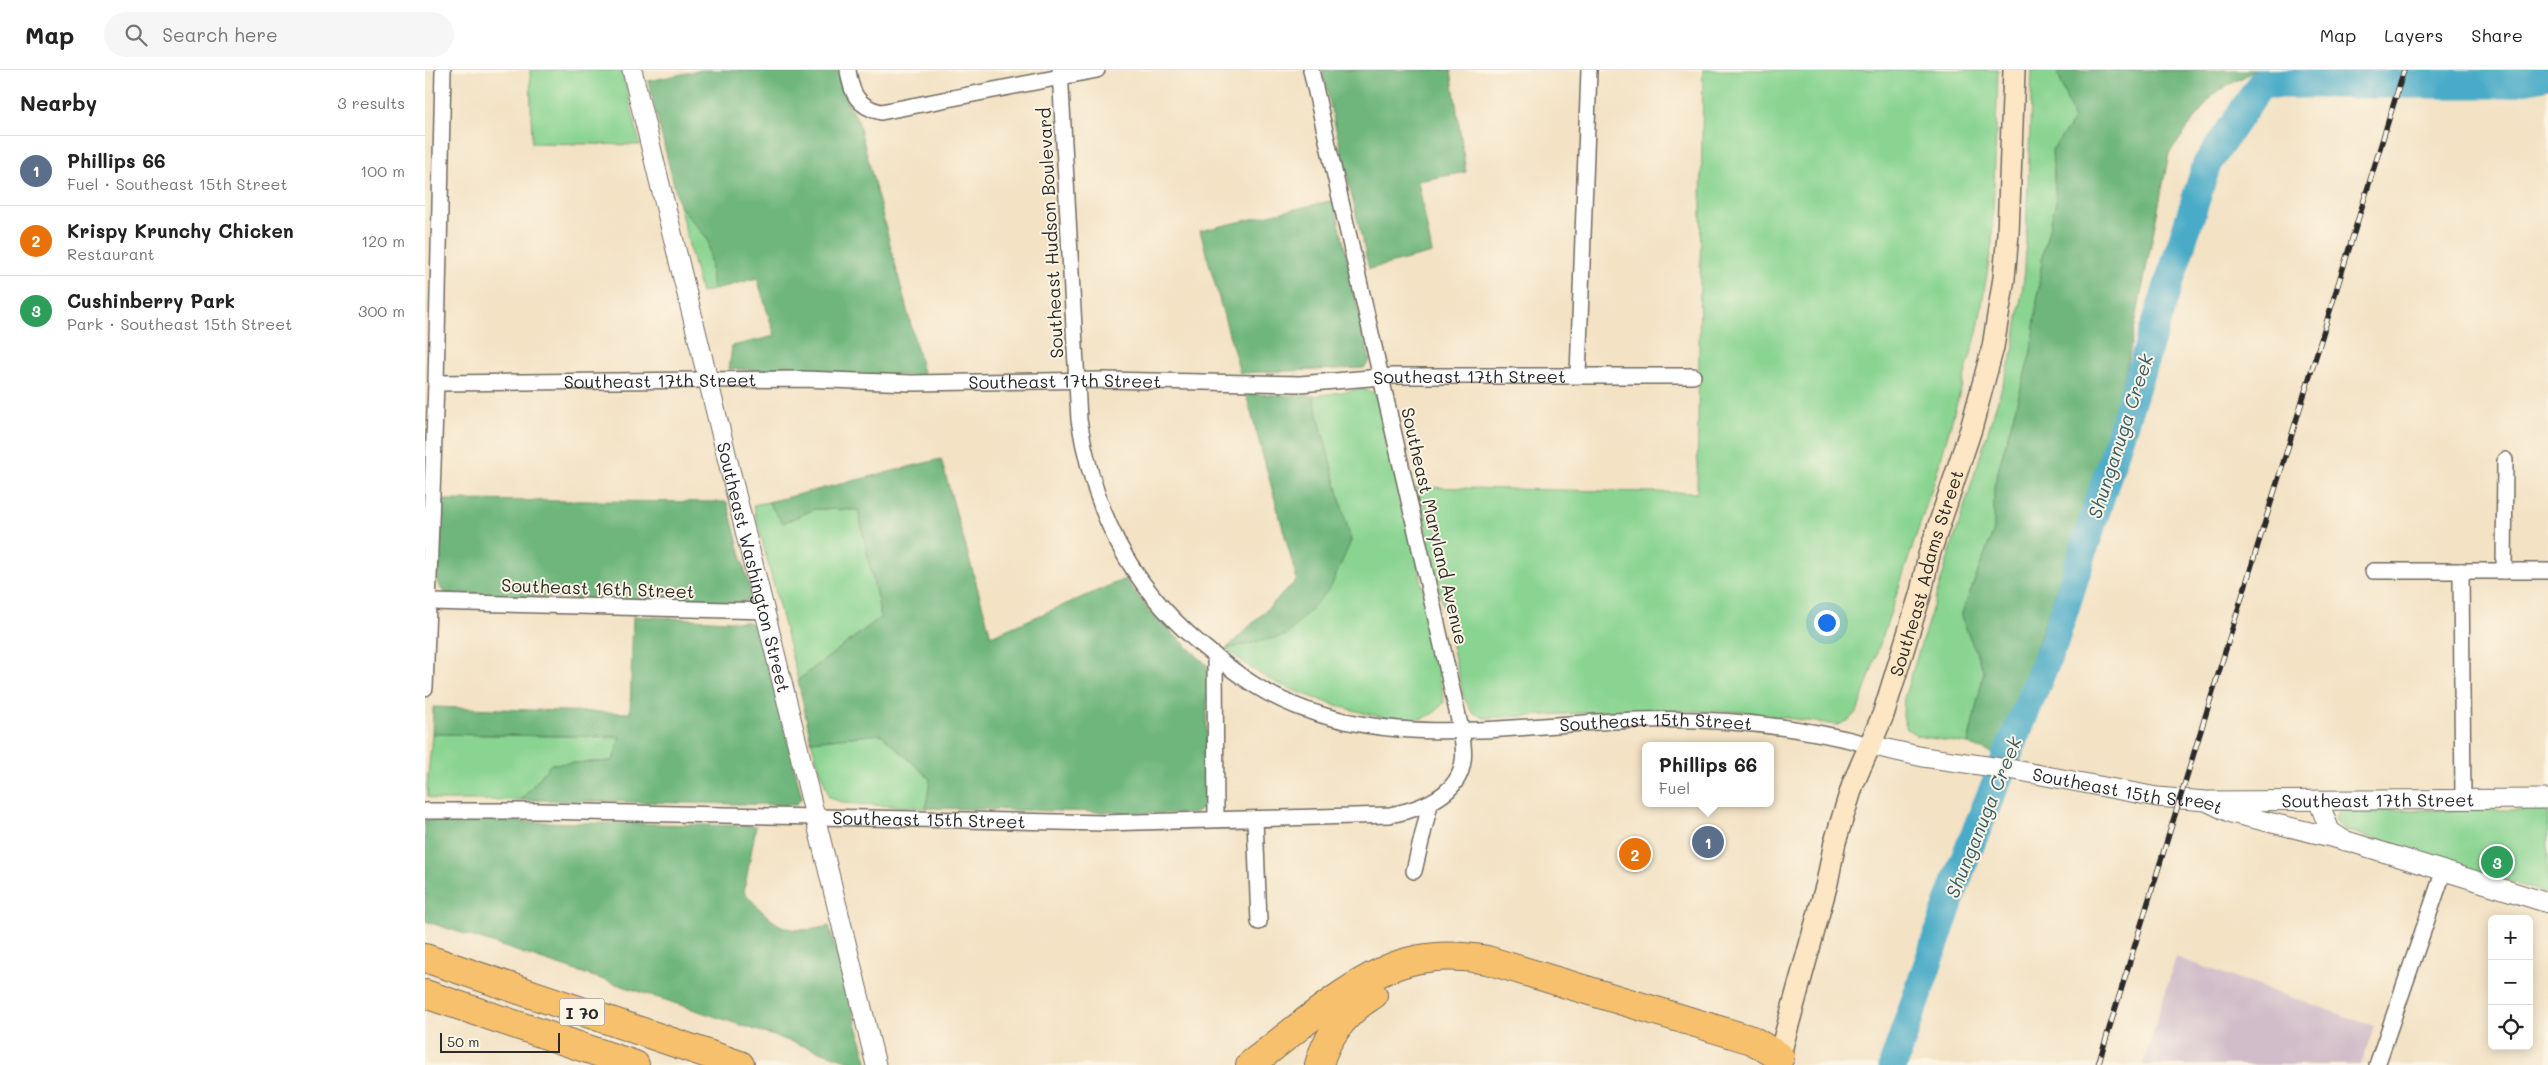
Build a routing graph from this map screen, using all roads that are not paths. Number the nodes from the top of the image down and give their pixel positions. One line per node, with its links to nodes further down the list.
1 (443, 70): 14 (street)
2 (632, 70): 12 (street, Southeast Washington Street)
3 (848, 70): 8 (street)
4 (1097, 70): 8 (street)
5 (1311, 70): 11 (street, Southeast Maryland Avenue)
6 (1589, 70): 9 (street)
7 (2014, 70): 25 (main road, Southeast Adams Street)
8 (1060, 74): 13 (street, Southeast Hudson Boulevard)
9 (1578, 375): 10 (street, Southeast 17th Street); 11 (street, Southeast 17th Street)
10 (1693, 376)
11 (1382, 377): 13 (street, Southeast 17th Street); 24 (street, Southeast Maryland Avenue)
12 (709, 380): 13 (street, Southeast 17th Street); 14 (street, Southeast 17th Street); 21 (street, Southeast Washington Street)
13 (1077, 380): 22 (street, Southeast Hudson Boulevard)
14 (436, 383): 20 (street)
15 (2505, 460): 18 (street)
16 (2373, 571): 17 (street)
17 (2461, 571): 18 (street); 26 (street)
18 (2504, 571): 19 (street)
19 (2548, 571)
20 (429, 602): 21 (street, Southeast 16th Street); 23 (street)
21 (766, 611): 32 (street, Southeast Washington Street)
22 (1215, 656): 24 (street, Southeast Hudson Boulevard); 34 (street)
23 (425, 688)
24 (1461, 729): 25 (street, Southeast 15th Street); 30 (street, Southeast Maryland Avenue)
25 (1870, 745): 29 (street, Southeast 15th Street); 42 (main road, Southeast Adams Street)
26 (2463, 798): 27 (street, Southeast 17th Street); 28 (street, Southeast 17th Street)
27 (2548, 799)
28 (2318, 800): 29 (street, Southeast 17th Street); 35 (street, Southeast 15th Street)
29 (2206, 801): 35 (street, Southeast 15th Street)
30 (1430, 804): 33 (street, Southeast 15th Street); 36 (street)
31 (425, 810): 32 (street, Southeast 15th Street)
32 (815, 816): 34 (street, Southeast 15th Street); 45 (street, Southeast Washington Street)
33 (1255, 818): 34 (street, Southeast 15th Street); 39 (street)
34 (1216, 819)
35 (2347, 841): 37 (street, Southeast 15th Street)
36 (1414, 870)
37 (2444, 870): 38 (street, Southeast 15th Street); 48 (street)
38 (2548, 903)
39 (1259, 922)
40 (425, 958): 44 (highway, I 70)
41 (425, 994): 43 (highway, I 70)
42 (1778, 1061): 46 (highway); 47 (highway)
43 (635, 1065)
44 (740, 1065)
45 (876, 1065)
46 (1250, 1065)
47 (1319, 1065)
48 (2377, 1065)

